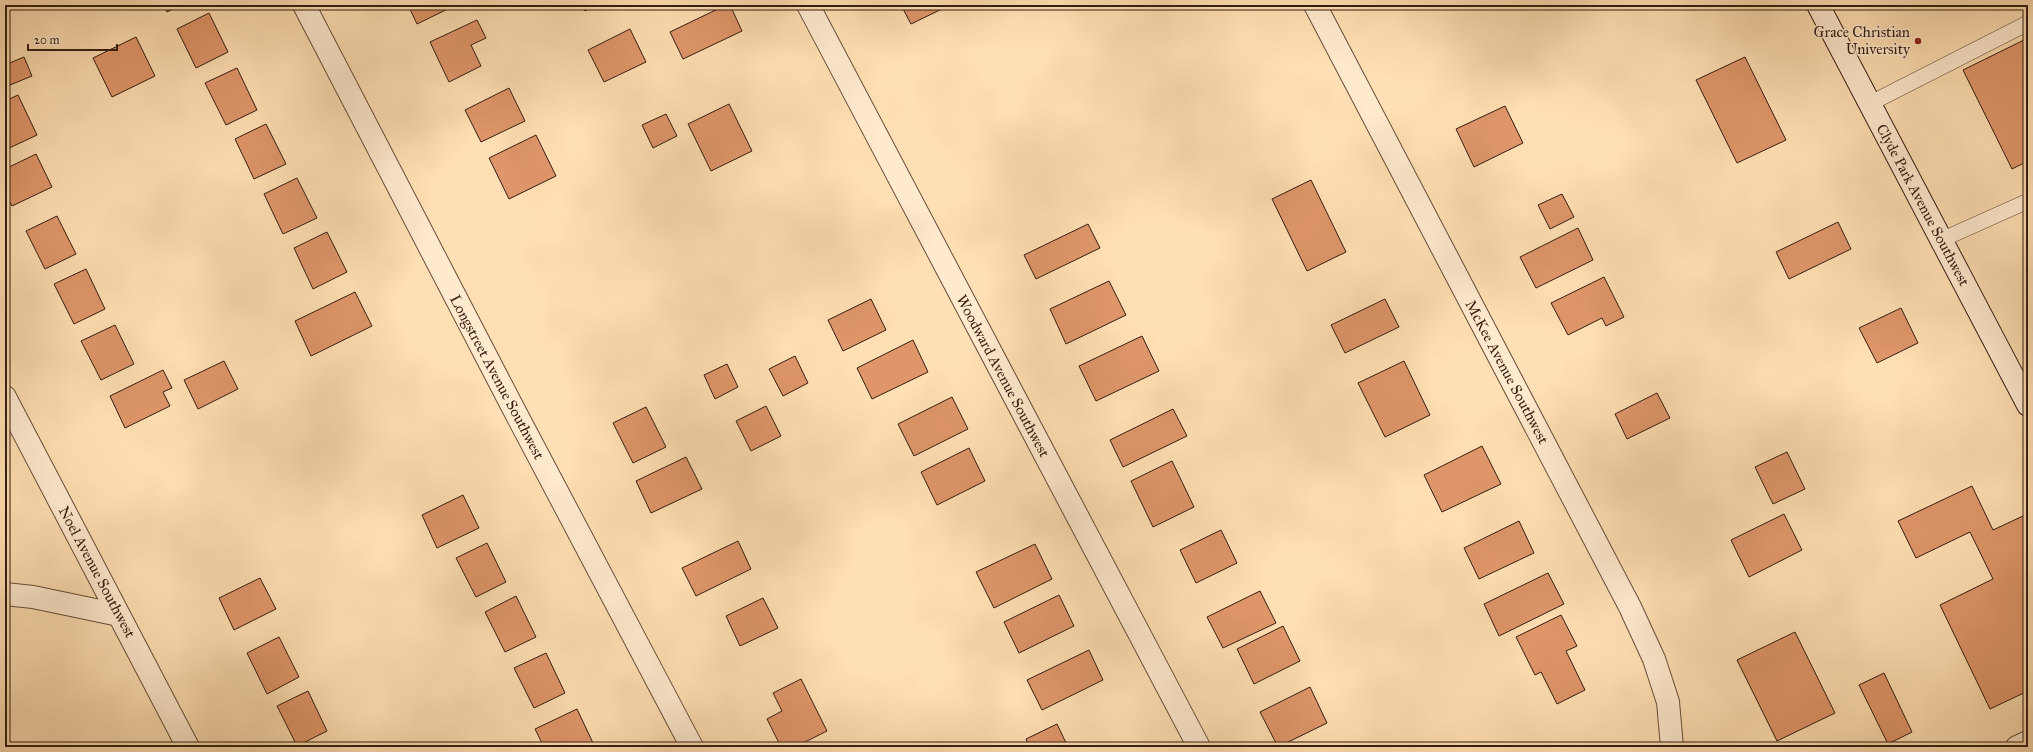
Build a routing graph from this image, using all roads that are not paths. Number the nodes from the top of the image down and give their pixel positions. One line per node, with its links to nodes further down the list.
1 (304, 5): 15 (street, Longstreet Avenue Southwest)
2 (808, 5): 16 (street, Woodward Avenue Southwest)
3 (1315, 5): 17 (street, McKee Avenue Southwest)
4 (1818, 5): 6 (street, Clyde Park Avenue Southwest)
5 (2028, 23): 6 (lane)
6 (1869, 104): 8 (street, Clyde Park Avenue Southwest)
7 (2028, 201): 8 (lane)
8 (1941, 240): 10 (street, Clyde Park Avenue Southwest)
9 (5, 397): 12 (street, Noel Avenue Southwest)
10 (2028, 405)
11 (5, 594): 12 (street)
12 (119, 615): 14 (street, Noel Avenue Southwest)
13 (2028, 742): 18 (street)
14 (188, 747)
15 (692, 747)
16 (1199, 747)
17 (1672, 747)
18 (2017, 747)

